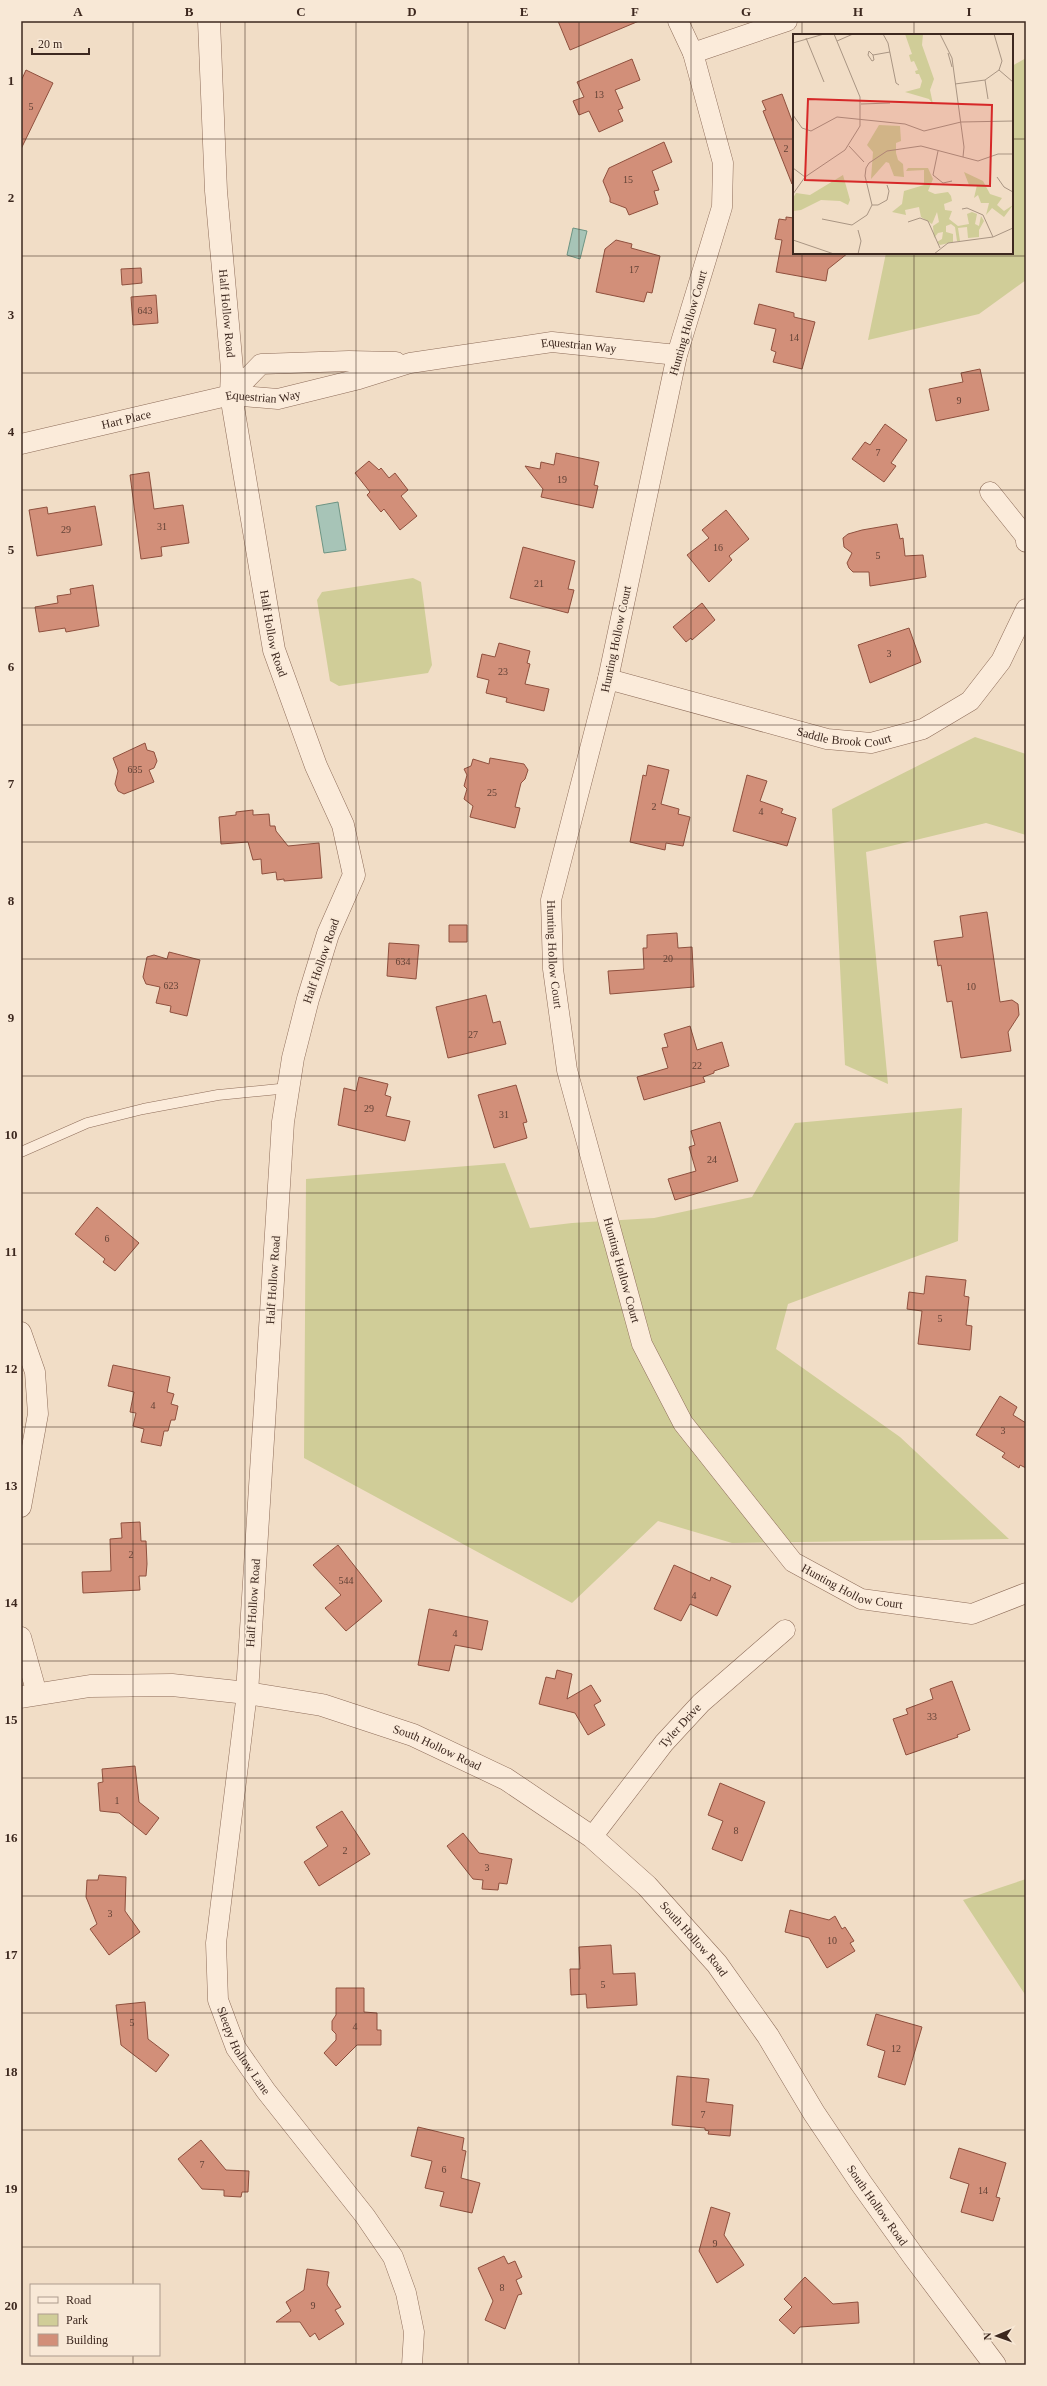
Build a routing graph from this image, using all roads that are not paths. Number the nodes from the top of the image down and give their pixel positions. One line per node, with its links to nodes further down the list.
1 (209, 21): 7 (street, Half Hollow Road)
2 (678, 21): 4 (street, Hunting Hollow Court)
3 (787, 21): 4 (street)
4 (693, 53): 5 (street, Hunting Hollow Court)
5 (677, 355): 6 (street, Equestrian Way); 12 (street, Hunting Hollow Court)
6 (410, 363): 7 (street, Equestrian Way); 7 (street, Equestrian Way)
7 (231, 395): 8 (street, Hart Place); 13 (street, Half Hollow Road)
8 (21, 444)
9 (990, 492): 10 (street)
10 (1026, 542)
11 (1026, 609): 12 (street, Saddle Brook Court)
12 (608, 678): 17 (street, Hunting Hollow Court)
13 (289, 1088): 14 (lane); 20 (street, Half Hollow Road)
14 (21, 1152)
15 (21, 1332): 16 (street)
16 (21, 1507)
17 (1026, 1593)
18 (785, 1630): 22 (street, Tyler Drive)
19 (21, 1637): 21 (street)
20 (247, 1693): 21 (street); 22 (street, South Hollow Road); 23 (street, Sleepy Hollow Lane)
21 (29, 1696)
22 (592, 1837): 24 (street, South Hollow Road)
23 (412, 2365)
24 (995, 2365)

